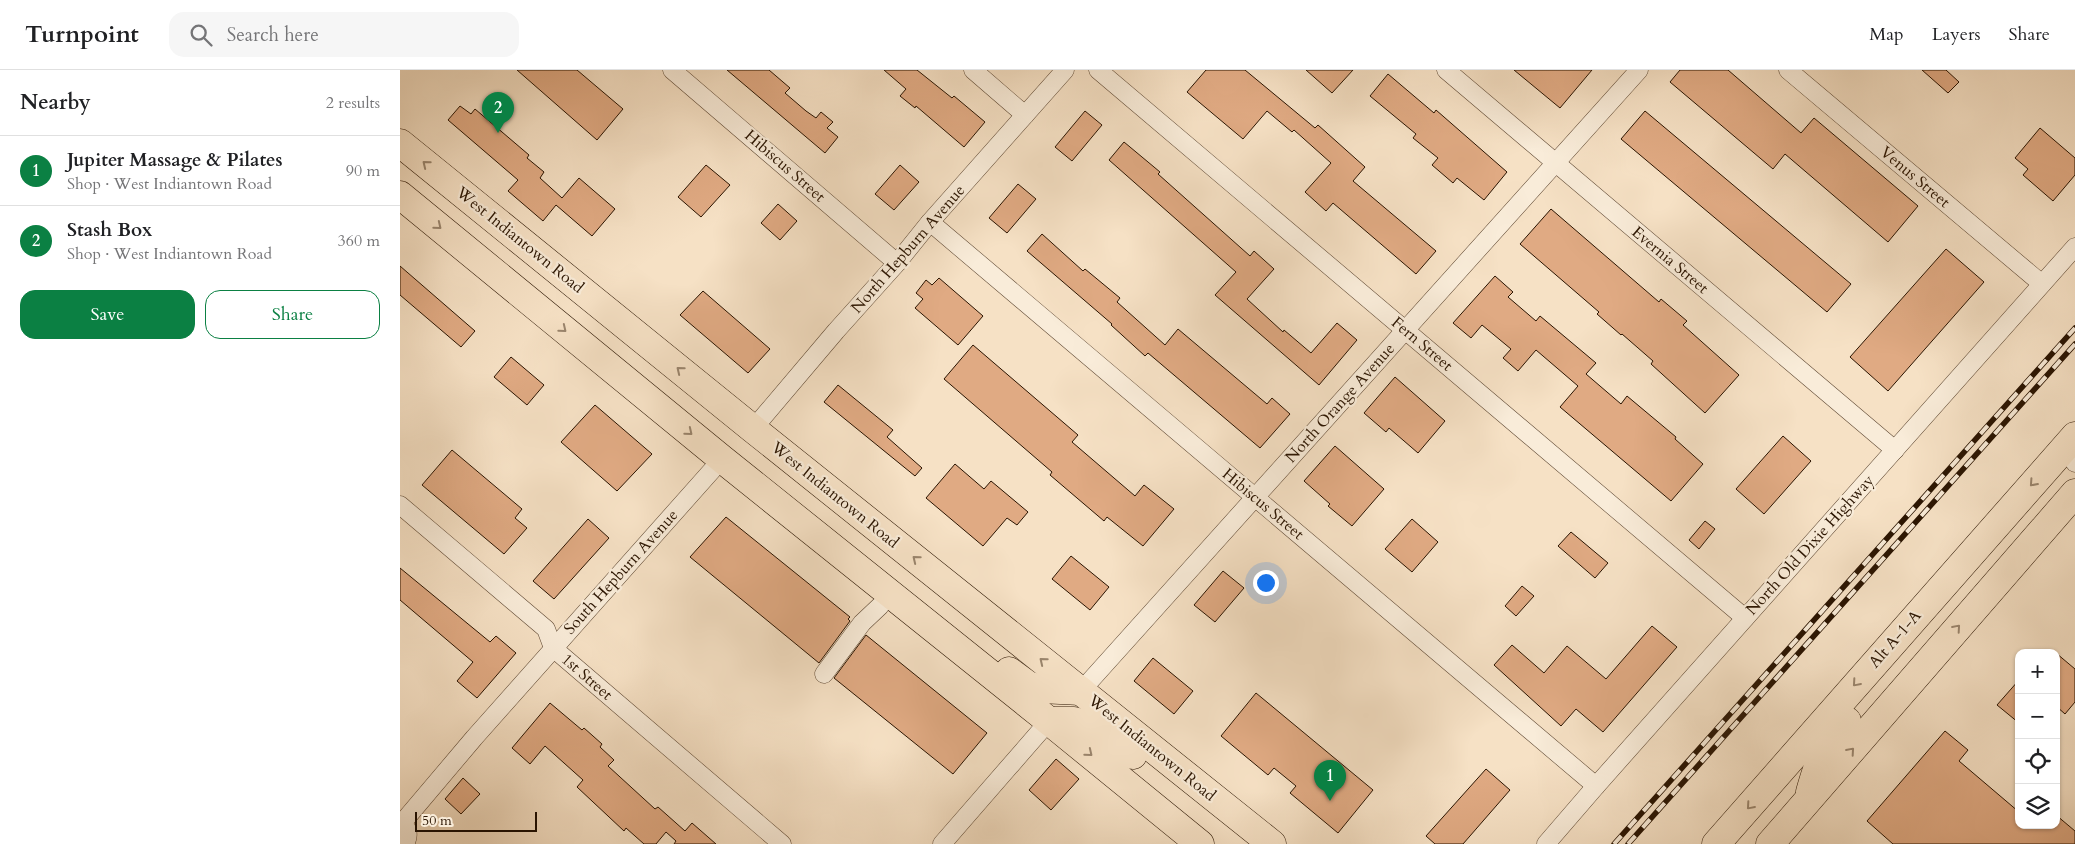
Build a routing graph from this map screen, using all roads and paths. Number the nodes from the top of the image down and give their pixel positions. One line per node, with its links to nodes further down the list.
1 (672, 70): 14 (street, Hibiscus Street)
2 (974, 70): 8 (street)
3 (1065, 70): 8 (street, North Hepburn Avenue)
4 (1098, 70): 16 (street, Fern Street)
5 (1446, 70): 10 (street, Evernia Street)
6 (1639, 70): 10 (street, North Orange Avenue)
7 (1788, 70): 15 (street, Venus Street)
8 (1025, 115): 12 (street, North Hepburn Avenue)
9 (400, 143): 17 (main road, West Indiantown Road, one-way to 9)
10 (1556, 163): 16 (street, North Orange Avenue); 19 (street, Evernia Street)
11 (400, 195): 20 (main road, one-way to 20)
12 (930, 222): 14 (street, North Hepburn Avenue); 22 (street, Hibiscus Street)
13 (2075, 247): 15 (street, North Old Dixie Highway)
14 (897, 263): 17 (street, North Hepburn Avenue)
15 (2042, 284): 19 (street, North Old Dixie Highway)
16 (1405, 330): 22 (street, North Orange Avenue); 26 (street, Fern Street)
17 (753, 429): 30 (main road, West Indiantown Road, one-way to 17)
18 (2072, 448): 27 (main road, Alt A-1-A, one-way to 27)
19 (1894, 450): 26 (street, North Old Dixie Highway)
20 (722, 459): 24 (main road); 28 (street, South Hepburn Avenue)
21 (2075, 493): 33 (main road, one-way to 21)
22 (1255, 497): 30 (street, North Orange Avenue); 32 (street, Hibiscus Street)
23 (400, 505): 28 (street, 1st Street)
24 (815, 534): 30 (main road); 31 (main road)
25 (880, 606): 29 (street)
26 (1745, 618): 32 (street, North Old Dixie Highway)
27 (1909, 624): 33 (main road); 41 (main road, Alt A-1-A, one-way to 41)
28 (554, 648): 34 (street, South Hepburn Avenue); 36 (street, 1st Street)
29 (824, 674)
30 (1081, 691): 39 (main road, West Indiantown Road)
31 (1049, 721): 37 (street); 38 (main road, one-way to 38); 39 (main road)
32 (1596, 786): 40 (street, North Old Dixie Highway)
33 (1808, 801): 42 (main road)
34 (401, 821): 35 (street)
35 (405, 844)
36 (782, 844)
37 (942, 844)
38 (1200, 844)
39 (1272, 844)
40 (1546, 844)
41 (1716, 844)
42 (1770, 844)

